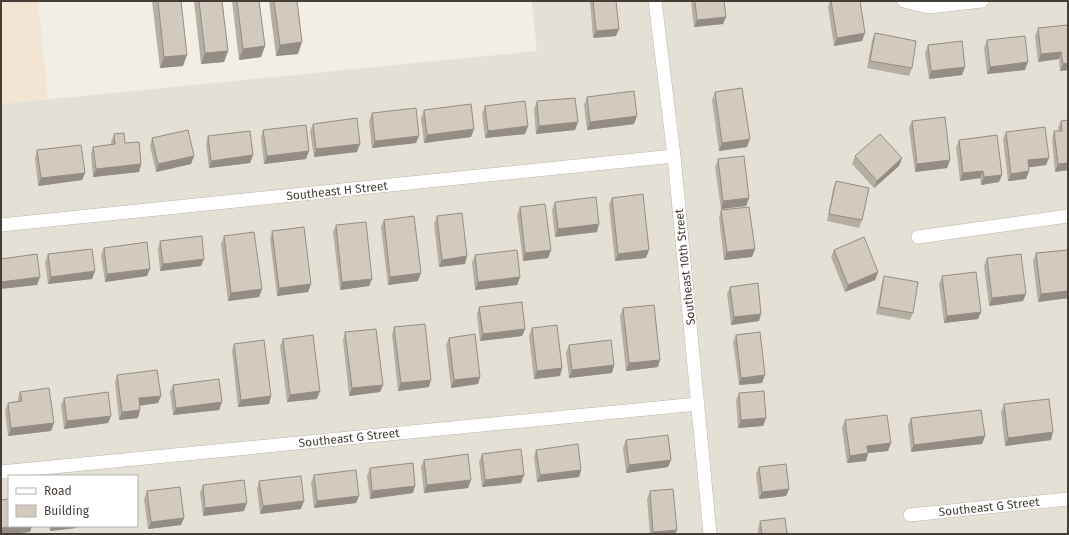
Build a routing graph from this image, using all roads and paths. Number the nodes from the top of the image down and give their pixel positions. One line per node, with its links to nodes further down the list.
1 (655, 1): 4 (street, Southeast 10th Street)
2 (904, 1): 3 (street)
3 (982, 1)
4 (674, 156): 6 (street, Southeast H Street); 8 (street, Southeast 10th Street)
5 (1068, 216): 7 (street)
6 (1, 225)
7 (918, 237)
8 (698, 404): 9 (street, Southeast G Street); 12 (street, Southeast 10th Street)
9 (1, 472)
10 (1068, 499): 11 (street, Southeast G Street)
11 (910, 515)
12 (710, 534)

